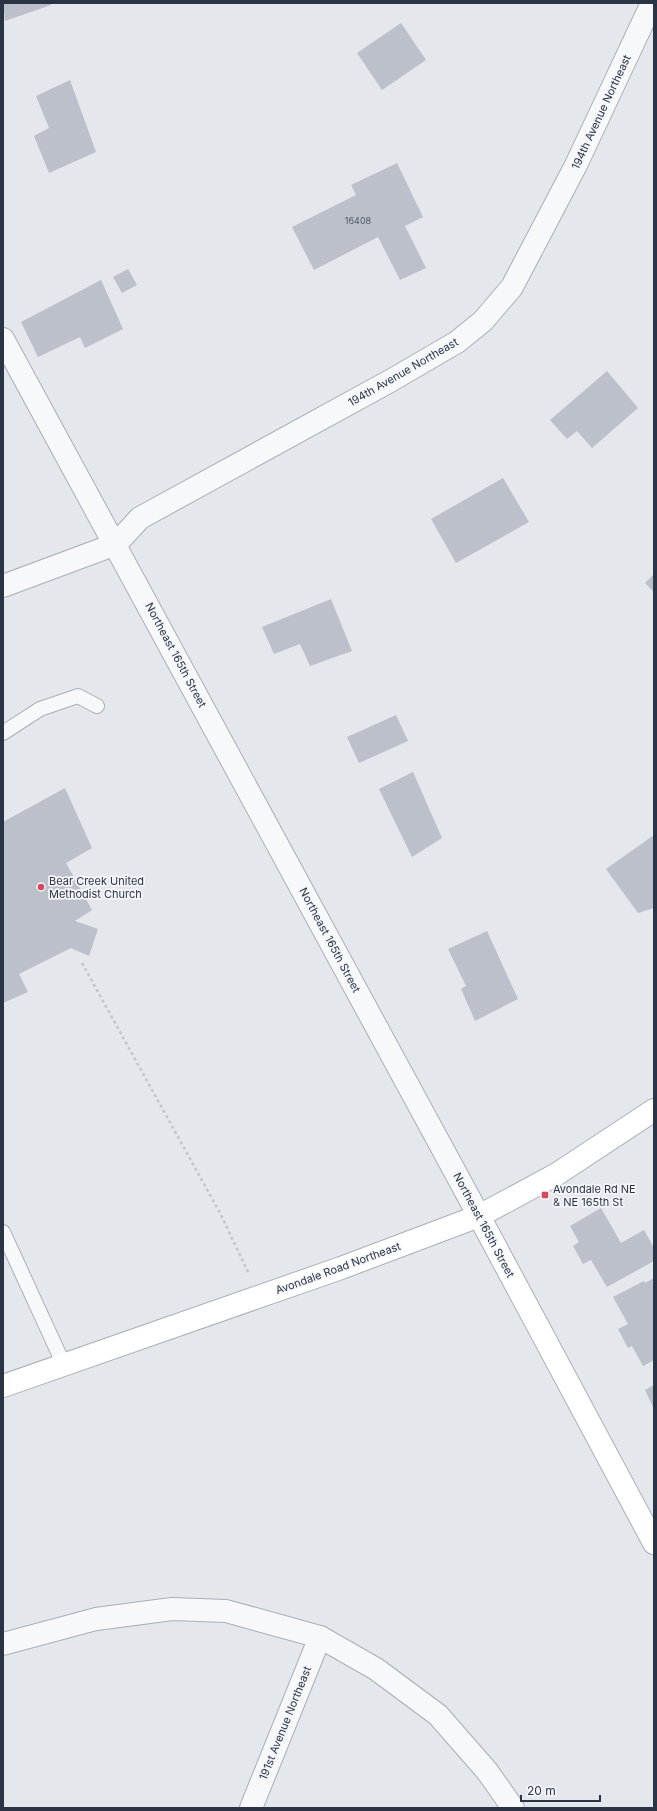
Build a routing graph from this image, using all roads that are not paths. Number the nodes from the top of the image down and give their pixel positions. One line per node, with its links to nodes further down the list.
1 (652, 3): 3 (street, 194th Avenue Northeast)
2 (3, 338): 3 (street, Northeast 165th Street)
3 (116, 544): 4 (street, 194th Avenue Northeast); 8 (street, Northeast 165th Street)
4 (3, 586)
5 (97, 706): 6 (lane)
6 (3, 733)
7 (654, 1110): 8 (main road, Avondale Road Northeast)
8 (479, 1216): 10 (main road, Avondale Road Northeast); 12 (main road, Northeast 165th Street)
9 (3, 1232): 10 (lane)
10 (64, 1365): 11 (main road, Avondale Road Northeast)
11 (3, 1386)
12 (654, 1544)
13 (320, 1637): 14 (street); 15 (street, 191st Avenue Northeast); 16 (street)
14 (3, 1644)
15 (251, 1808)
16 (513, 1808)

